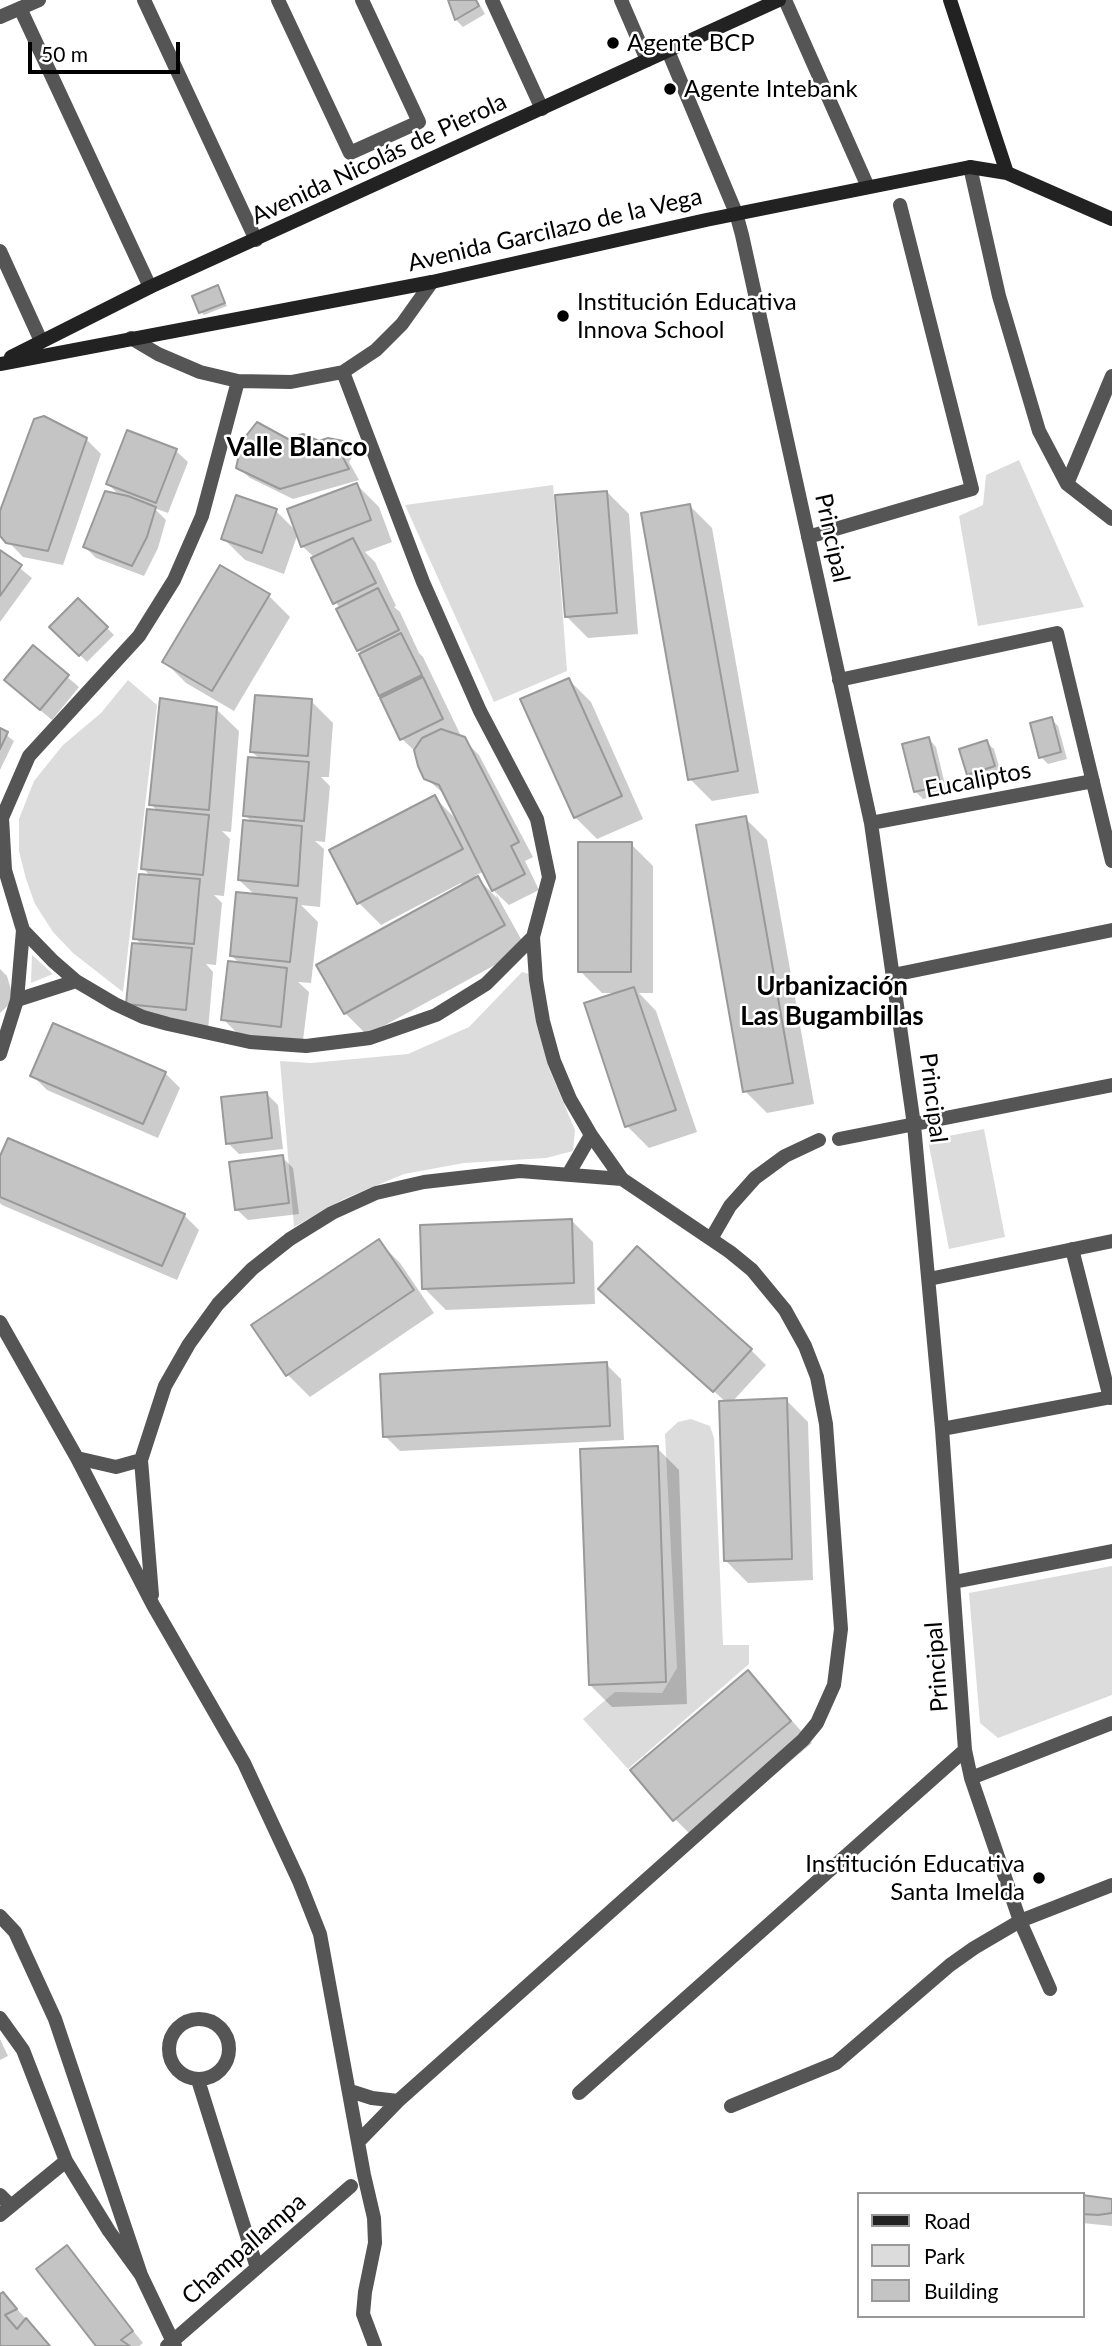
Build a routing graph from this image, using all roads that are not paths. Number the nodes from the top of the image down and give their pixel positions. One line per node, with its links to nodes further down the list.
1 (39, 0): 11 (street)
2 (144, 0): 22 (street)
3 (278, 0): 4 (street)
4 (362, 0)
5 (492, 0): 15 (street)
6 (621, 0): 14 (street)
7 (779, 0): 10 (street, Avenida Nicolás de Pierola)
8 (785, 0): 18 (street)
9 (950, 0): 17 (street)
10 (759, 4): 13 (street, Avenida Nicolás de Pierola)
11 (20, 8): 12 (street); 25 (street)
12 (0, 17)
13 (668, 51): 14 (street, Avenida Nicolás de Pierola); 20 (street, Principal)
14 (647, 61): 15 (street, Avenida Nicolás de Pierola)
15 (542, 109): 22 (street, Avenida Nicolás de Pierola)
16 (970, 167): 17 (street, Avenida Garcilazo de la Vega); 18 (street, Avenida Garcilazo de la Vega); 32 (street)
17 (1007, 173): 21 (street, Avenida Garcilazo de la Vega)
18 (868, 187): 20 (street, Avenida Garcilazo de la Vega)
19 (900, 205): 34 (street)
20 (736, 213): 24 (street, Avenida Garcilazo de la Vega); 34 (street, Principal)
21 (1112, 219)
22 (256, 240): 25 (street, Avenida Nicolás de Pierola)
23 (0, 251): 27 (street)
24 (432, 282): 26 (street, Avenida Garcilazo de la Vega); 29 (street)
25 (150, 287): 27 (street, Avenida Nicolás de Pierola)
26 (131, 338): 28 (street, Avenida Garcilazo de la Vega); 31 (street)
27 (41, 341): 28 (street, Avenida Nicolás de Pierola)
28 (0, 363)
29 (343, 372): 31 (street); 41 (street)
30 (1112, 376): 32 (street)
31 (238, 381): 39 (street)
32 (1067, 484): 33 (street)
33 (1112, 519)
34 (808, 537): 35 (street, Principal)
35 (839, 680): 36 (street); 37 (street, Principal)
36 (1093, 781): 37 (street, Eucaliptos); 38 (street)
37 (871, 823): 42 (street, Principal)
38 (1112, 861)
39 (23, 930): 43 (street); 44 (street)
40 (1112, 930): 42 (street)
41 (533, 937): 43 (street); 48 (street)
42 (893, 975): 47 (street, Principal)
43 (76, 981): 44 (street)
44 (17, 1000): 45 (street)
45 (0, 1054)
46 (1112, 1085): 47 (street)
47 (914, 1125): 49 (street); 56 (street, Principal)
48 (591, 1135): 51 (street); 52 (street)
49 (839, 1139)
50 (819, 1140): 53 (street)
51 (569, 1173): 52 (street); 61 (street)
52 (622, 1179): 53 (street)
53 (711, 1239): 76 (street)
54 (1112, 1241): 55 (street)
55 (1072, 1249): 56 (street); 58 (street)
56 (929, 1279): 59 (street, Principal)
57 (0, 1322): 60 (street)
58 (1111, 1397): 59 (street)
59 (942, 1429): 63 (street, Principal)
60 (77, 1458): 61 (street); 64 (street)
61 (141, 1460): 64 (street)
62 (1112, 1551): 63 (street)
63 (954, 1582): 66 (street, Principal)
64 (153, 1605): 74 (street)
65 (1112, 1723): 67 (street)
66 (965, 1750): 67 (street, Principal); 75 (street)
67 (971, 1778): 70 (street, Principal)
68 (1112, 1885): 70 (street)
69 (0, 1916): 84 (street)
70 (1020, 1921): 71 (street, Principal); 77 (street)
71 (1049, 1989)
72 (0, 2018): 79 (street)
73 (198, 2080): 73 (street); 83 (street)
74 (350, 2091): 76 (street); 78 (street)
75 (579, 2093)
76 (398, 2101): 78 (street)
77 (731, 2106)
78 (359, 2141): 86 (street)
79 (66, 2161): 82 (street); 84 (street)
80 (351, 2186): 83 (street, Champallampa)
81 (0, 2195): 82 (street)
82 (5, 2211)
83 (257, 2268): 85 (street, Champallampa)
84 (141, 2275): 85 (street)
85 (172, 2345)
86 (375, 2346)

